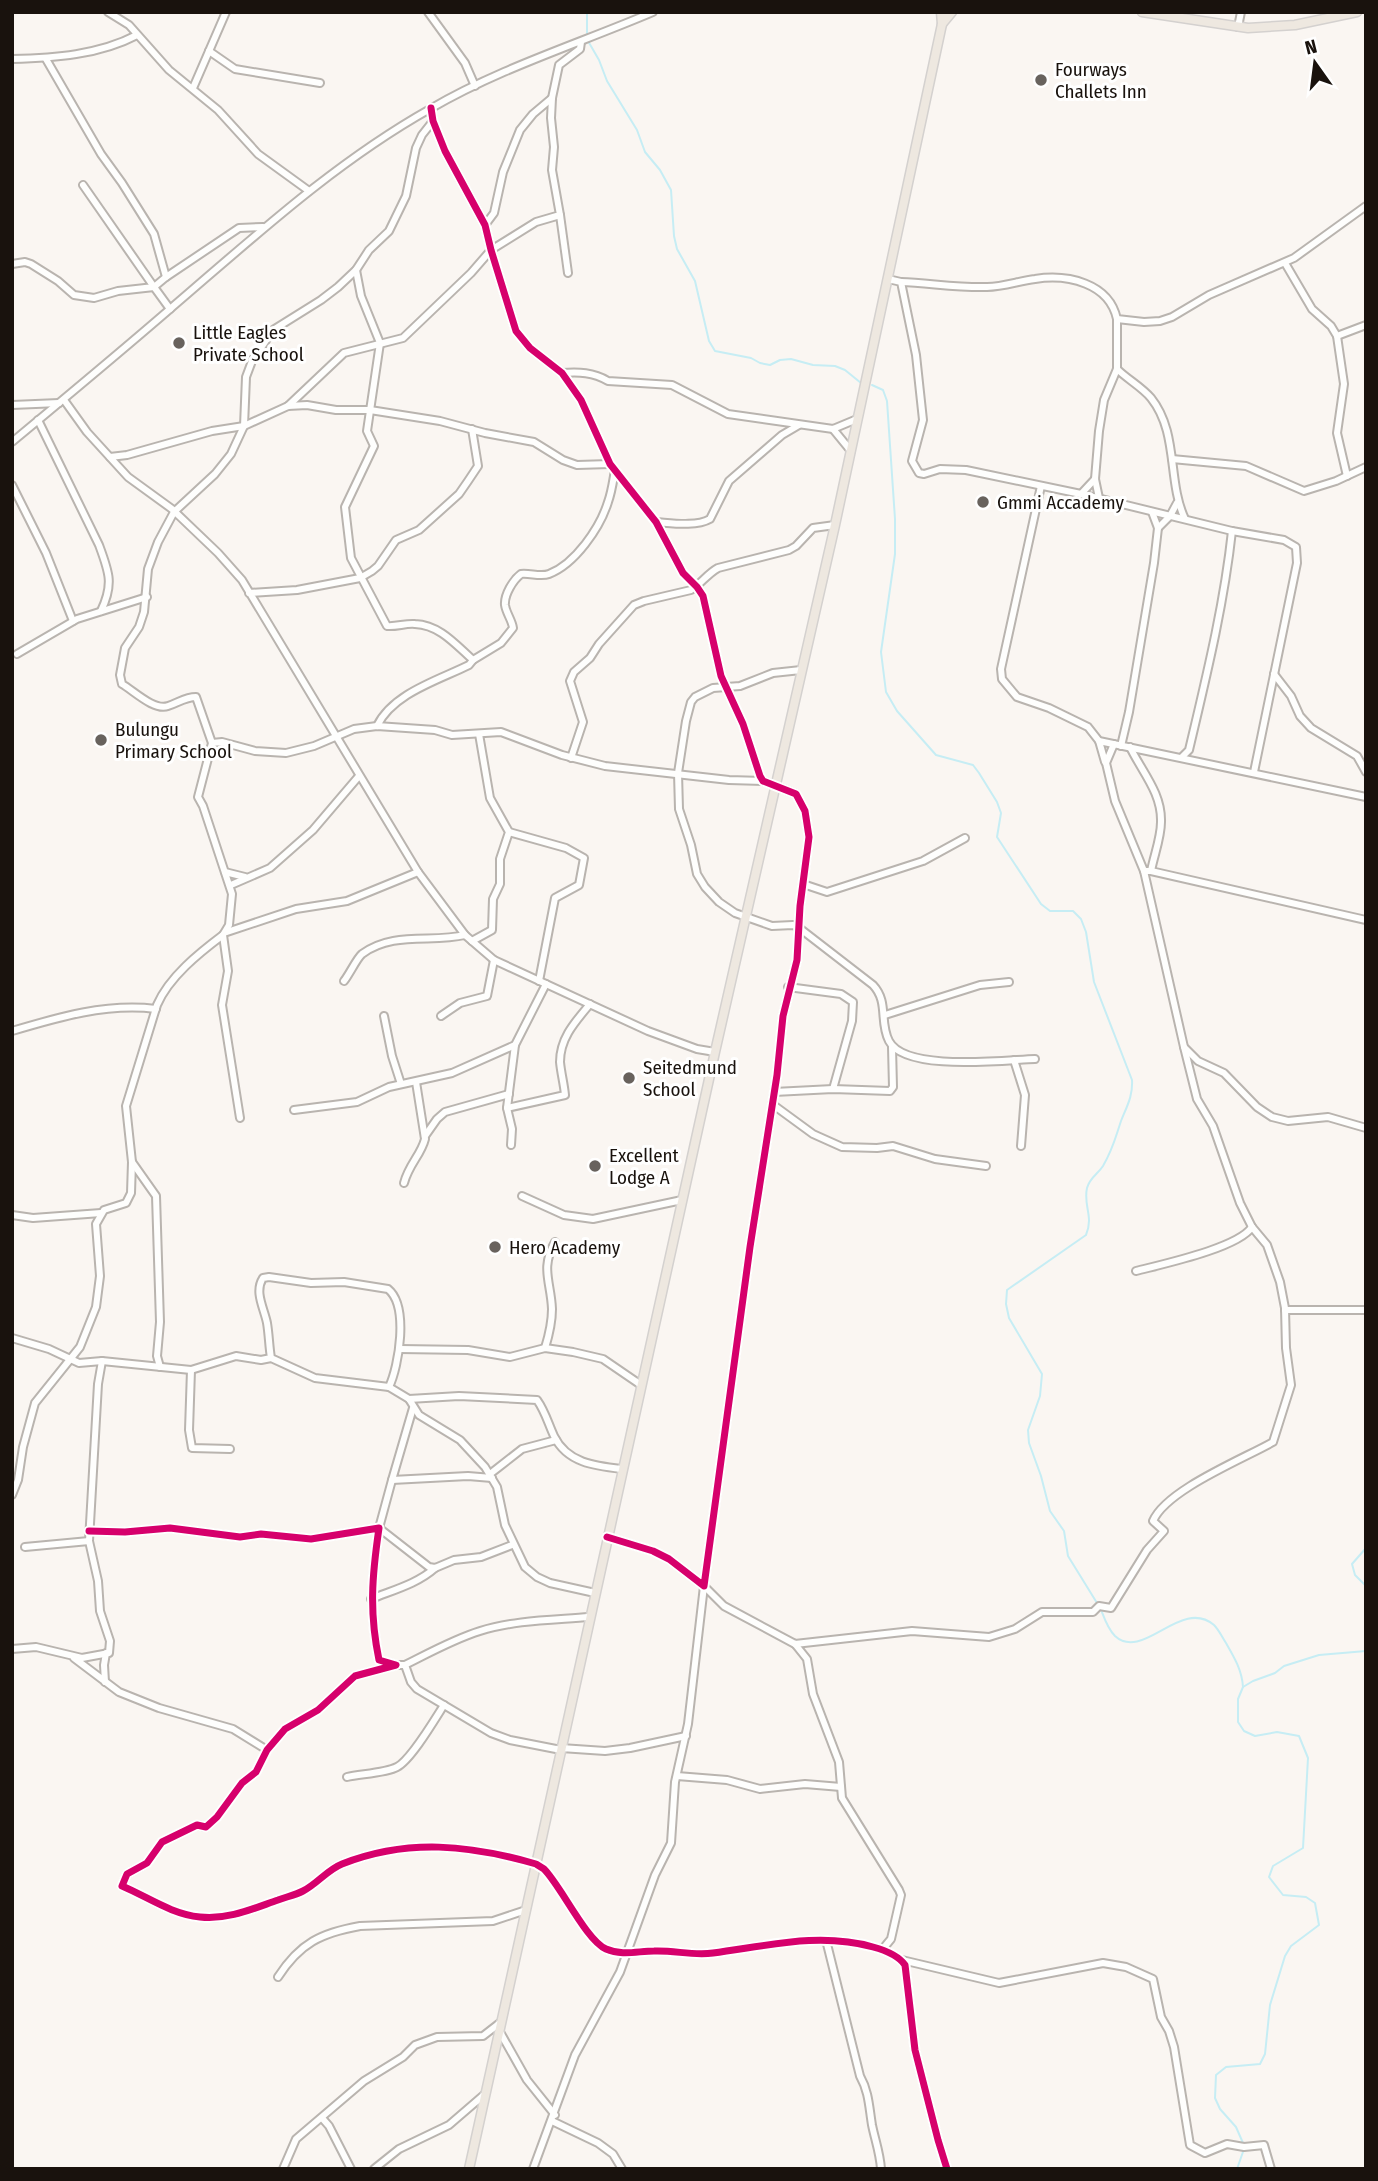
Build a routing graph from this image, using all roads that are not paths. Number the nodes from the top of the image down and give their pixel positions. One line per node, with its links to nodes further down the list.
1 (108, 12): 12 (street)
2 (226, 12): 14 (street)
3 (428, 12): 18 (street)
4 (653, 12): 13 (street)
5 (941, 12): 10 (main road)
6 (952, 12): 10 (main road)
7 (1142, 12): 11 (main road)
8 (1241, 12): 11 (street)
9 (1357, 12): 11 (main road)
10 (942, 24): 35 (main road)
11 (1238, 27)
12 (137, 35): 16 (street); 19 (street)
13 (583, 41): 18 (street); 20 (street)
14 (209, 51): 17 (street); 19 (street)
15 (12, 59): 16 (street)
16 (46, 59): 34 (street)
17 (320, 83)
18 (475, 86): 21 (street)
19 (193, 88): 24 (street)
20 (552, 98): 26 (street); 27 (street)
21 (431, 108): 22 (street); 24 (street)
22 (433, 121): 27 (street); 32 (street)
23 (83, 185): 37 (street)
24 (309, 191): 28 (street)
25 (1366, 206): 30 (street)
26 (560, 215): 29 (street); 33 (street)
27 (485, 225): 29 (street)
28 (263, 228): 34 (street); 38 (street)
29 (491, 250): 42 (street); 44 (street)
30 (1285, 263): 39 (street); 41 (street)
31 (12, 264): 37 (street)
32 (356, 270): 42 (street); 52 (street)
33 (568, 273)
34 (166, 277): 37 (street)
35 (888, 279): 36 (street); 49 (main road)
36 (901, 282): 39 (street); 64 (street)
37 (154, 287): 38 (street)
38 (170, 309): 45 (street)
39 (1117, 319): 43 (street)
40 (1366, 325): 41 (street)
41 (1337, 336): 61 (street)
42 (380, 343): 47 (street); 48 (street)
43 (1117, 369): 58 (street); 62 (street)
44 (562, 373): 51 (street); 59 (street)
45 (61, 401): 46 (street); 50 (street); 57 (street)
46 (12, 405)
47 (288, 406): 48 (street); 52 (street)
48 (370, 410): 53 (street); 76 (street)
49 (857, 419): 54 (street); 56 (main road)
50 (38, 420): 55 (street); 80 (street)
51 (801, 424): 54 (street); 72 (street)
52 (244, 426): 57 (street); 68 (street)
53 (472, 429): 59 (street); 76 (street)
54 (832, 429): 56 (street)
55 (12, 442)
56 (850, 451): 73 (main road)
57 (110, 457): 68 (street)
58 (1172, 459): 61 (street); 67 (street)
59 (612, 467): 72 (street); 83 (street)
60 (1366, 467): 61 (street)
61 (1347, 476)
62 (1095, 479): 65 (street); 66 (street)
63 (12, 485): 81 (street)
64 (1041, 486): 65 (street); 90 (street)
65 (1081, 494): 66 (street)
66 (1099, 498): 69 (street)
67 (1177, 503): 70 (street); 71 (street)
68 (174, 512): 78 (street); 79 (street)
69 (1152, 512): 70 (street); 74 (street)
70 (1170, 516): 71 (street); 74 (street)
71 (1185, 519): 75 (street)
72 (656, 522): 77 (street)
73 (835, 525): 77 (street); 84 (main road)
74 (1158, 528): 92 (street)
75 (1232, 531): 85 (street); 94 (street)
76 (360, 578): 78 (street); 83 (street)
77 (697, 587): 86 (street); 96 (street)
78 (249, 593): 89 (street)
79 (147, 597): 80 (street); 91 (street)
80 (101, 611): 81 (street)
81 (73, 621): 82 (street)
82 (17, 654)
83 (473, 660): 87 (street)
84 (801, 670): 86 (street); 104 (main road)
85 (1274, 674): 99 (street); 100 (street)
86 (726, 689): 101 (street); 103 (street)
87 (377, 726): 88 (street); 89 (street)
88 (480, 734): 96 (street); 106 (street)
89 (338, 737): 91 (street); 102 (street)
90 (1099, 741): 92 (street); 98 (street)
91 (212, 743): 109 (street)
92 (1117, 745): 93 (street); 98 (street)
93 (1130, 747): 95 (street); 108 (street)
94 (1189, 750): 95 (street); 97 (street)
95 (1182, 757): 97 (street)
96 (571, 758): 101 (street)
97 (1195, 760): 99 (street)
98 (1106, 763): 108 (street)
99 (1254, 772): 105 (street)
100 (1366, 772)
101 (678, 773): 103 (street); 114 (street)
102 (359, 776): 110 (street); 111 (street)
103 (763, 781): 104 (street)
104 (776, 785): 112 (street); 114 (main road)
105 (1366, 797)
106 (509, 832): 119 (street); 122 (street)
107 (965, 838): 112 (street)
108 (1147, 871): 115 (street); 133 (street)
109 (225, 872): 111 (street); 113 (street)
110 (418, 872): 117 (street); 118 (street)
111 (245, 877): 113 (street)
112 (803, 884): 116 (street)
113 (231, 885): 117 (street)
114 (747, 918): 116 (street); 135 (main road)
115 (1366, 920)
116 (798, 928): 125 (street); 128 (street)
117 (225, 933): 127 (street); 146 (street)
118 (465, 935): 119 (street); 121 (street)
119 (472, 942): 120 (street)
120 (494, 960): 122 (street); 130 (street)
121 (344, 981)
122 (539, 981): 124 (street)
123 (1009, 982): 128 (street)
124 (546, 985): 126 (street); 132 (street)
125 (788, 987): 140 (street); 141 (street)
126 (590, 1004): 135 (street); 144 (street)
127 (156, 1009): 131 (street); 151 (street)
128 (884, 1015): 134 (street)
129 (384, 1016): 139 (street)
130 (441, 1016)
131 (12, 1031)
132 (515, 1045): 138 (street); 142 (street)
133 (1184, 1046): 147 (street); 158 (street)
134 (892, 1047): 137 (street); 140 (street)
135 (715, 1052): 155 (main road)
136 (1035, 1059): 137 (street)
137 (1014, 1060): 150 (street)
138 (416, 1082): 139 (street); 148 (street)
139 (401, 1084): 145 (street)
140 (832, 1089): 141 (street)
141 (774, 1092): 143 (street)
142 (509, 1094): 144 (street); 148 (street)
143 (772, 1104): 152 (street); 188 (street)
144 (507, 1108): 149 (street)
145 (294, 1110)
146 (240, 1118)
147 (1366, 1128)
148 (425, 1136): 153 (street)
149 (511, 1145)
150 (1021, 1146)
151 (132, 1162): 156 (street); 169 (street)
152 (986, 1166)
153 (404, 1183)
154 (522, 1196): 155 (street)
155 (682, 1200): 171 (main road)
156 (101, 1213): 157 (street); 167 (street)
157 (12, 1215)
158 (1252, 1227): 160 (street); 161 (street)
159 (555, 1242): 164 (street)
160 (1136, 1271)
161 (1285, 1310): 162 (street); 192 (street)
162 (1366, 1310)
163 (12, 1338): 167 (street)
164 (545, 1348): 165 (street); 171 (street)
165 (400, 1349): 166 (street); 172 (street)
166 (271, 1358): 170 (street); 172 (street)
167 (70, 1360): 168 (street); 180 (street)
168 (102, 1361): 169 (street); 182 (street)
169 (159, 1367): 170 (street)
170 (191, 1370): 176 (street)
171 (641, 1385): 177 (main road)
172 (389, 1387): 173 (street)
173 (408, 1399): 174 (street); 175 (street)
174 (412, 1408): 178 (street); 179 (street)
175 (556, 1440): 177 (street); 178 (street)
176 (230, 1449)
177 (622, 1469): 183 (main road)
178 (491, 1476): 179 (street); 185 (street)
179 (392, 1480): 181 (street)
180 (12, 1495)
181 (379, 1528): 182 (street); 187 (street); 190 (street)
182 (89, 1531): 184 (street)
183 (607, 1537): 188 (street); 189 (main road)
184 (89, 1541): 186 (street); 194 (street)
185 (512, 1545): 187 (street); 189 (street)
186 (25, 1547)
187 (435, 1568): 190 (street)
188 (704, 1586): 192 (street); 200 (street)
189 (595, 1593): 191 (main road)
190 (370, 1599): 196 (street)
191 (589, 1617): 197 (street); 201 (main road)
192 (795, 1644): 205 (street)
193 (12, 1649): 195 (street)
194 (106, 1653): 195 (street); 198 (street)
195 (74, 1658): 198 (street)
196 (396, 1665): 197 (street); 202 (street)
197 (405, 1665): 199 (street)
198 (105, 1683): 202 (street)
199 (444, 1705): 201 (street); 204 (street)
200 (686, 1736): 201 (street); 203 (street)
201 (561, 1749): 206 (main road)
202 (267, 1750): 206 (street)
203 (677, 1776): 205 (street); 210 (street)
204 (347, 1777)
205 (841, 1787): 209 (street)
206 (536, 1864): 207 (main road); 210 (street)
207 (526, 1910): 212 (street); 213 (main road)
208 (826, 1940): 209 (street); 210 (street); 223 (street)
209 (882, 1950): 211 (street)
210 (627, 1953): 216 (street)
211 (901, 1959): 224 (street); 225 (street)
212 (278, 1977)
213 (500, 2027): 214 (main road); 215 (street); 216 (street)
214 (486, 2093): 219 (street); 220 (main road)
215 (323, 2118): 217 (street); 218 (street)
216 (553, 2118): 221 (street); 222 (street)
217 (283, 2169)
218 (351, 2169)
219 (374, 2169)
220 (469, 2169)
221 (533, 2169)
222 (622, 2169)
223 (881, 2169)
224 (947, 2169)
225 (1271, 2169)

